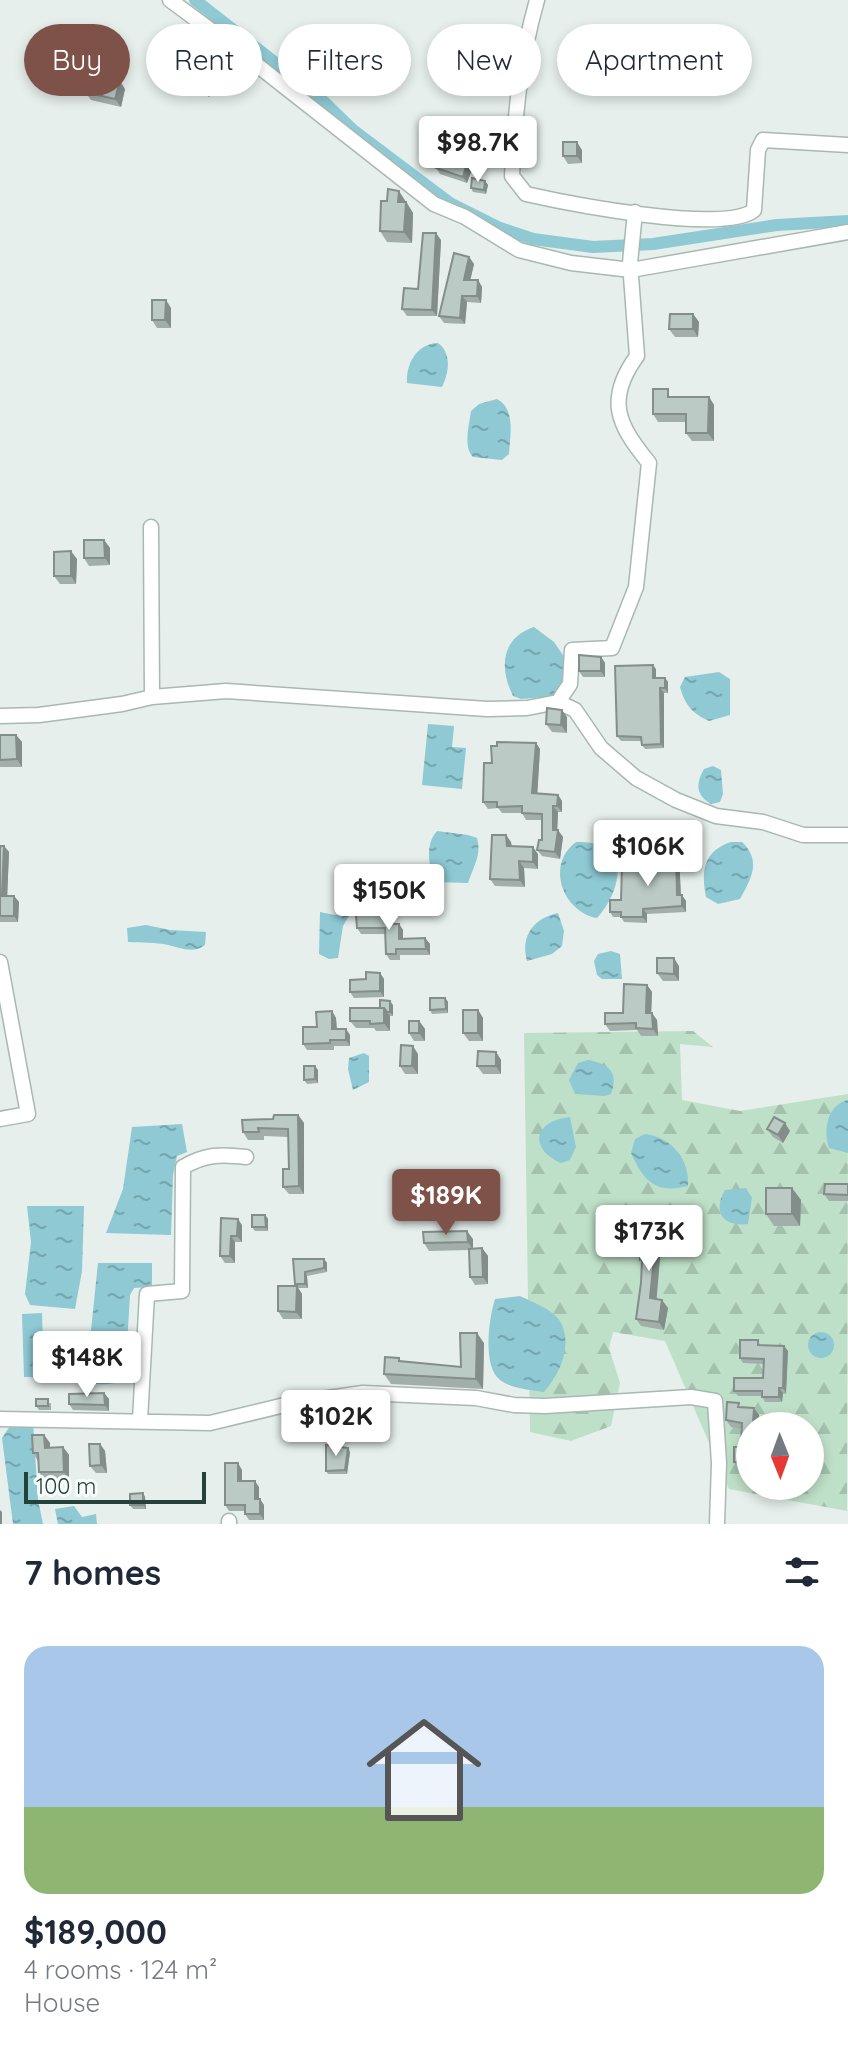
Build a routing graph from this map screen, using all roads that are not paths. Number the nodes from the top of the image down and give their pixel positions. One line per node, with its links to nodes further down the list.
1 (170, 0): 6 (street)
2 (537, 0): 4 (street)
3 (848, 145): 4 (street)
4 (635, 212): 6 (street)
5 (848, 232): 6 (street)
6 (631, 266): 9 (street)
7 (151, 527): 8 (street)
8 (152, 697): 9 (street); 10 (street)
9 (558, 702): 11 (street)
10 (0, 716)
11 (848, 835)
12 (0, 962): 13 (street)
13 (0, 1119)
14 (246, 1157): 16 (street)
15 (0, 1419): 16 (street)
16 (140, 1420): 17 (street)
17 (717, 1524)

